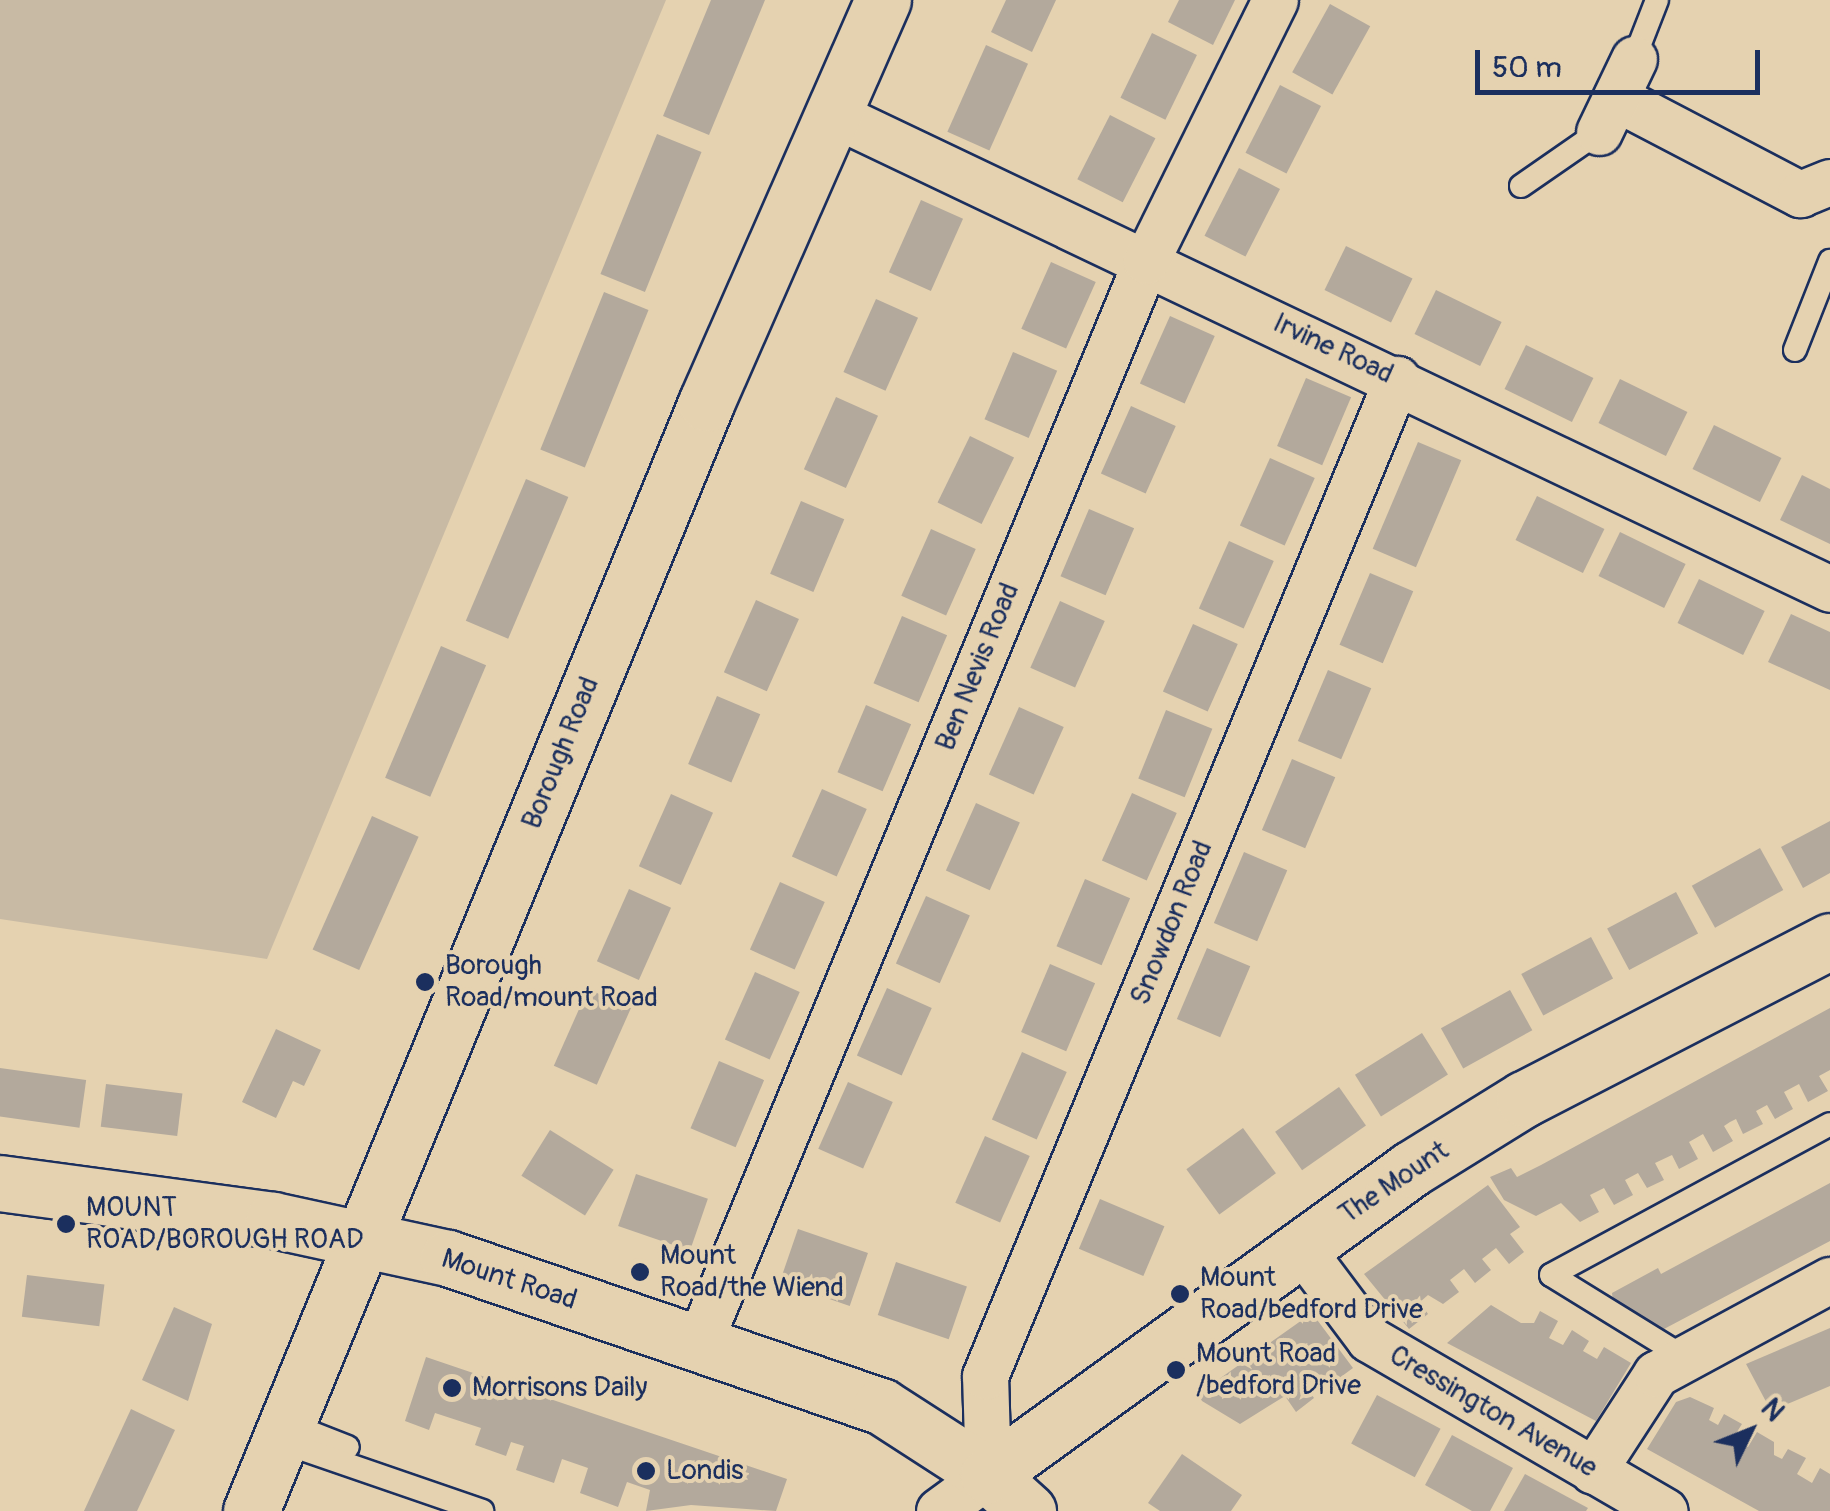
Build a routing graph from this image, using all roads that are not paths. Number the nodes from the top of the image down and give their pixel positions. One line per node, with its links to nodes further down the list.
1 (883, 0): 5 (street, Borough Road)
2 (1275, 0): 8 (street, Ben Nevis Road)
3 (1657, 0): 4 (lane)
4 (1616, 96): 6 (lane); 7 (street)
5 (833, 114): 8 (street, Irvine Road); 16 (street, Borough Road)
6 (1521, 186)
7 (1828, 190)
8 (1146, 261): 11 (street, Irvine Road); 19 (street, Ben Nevis Road)
9 (1830, 261): 10 (lane)
10 (1795, 350)
11 (1397, 379): 12 (street, Irvine Road); 24 (street, Snowdon Road)
12 (1830, 589)
13 (1830, 941): 17 (street, The Mount)
14 (1830, 1124): 20 (lane)
15 (0, 1184): 16 (street, Mount Road)
16 (365, 1238): 19 (street, Mount Road); 21 (street, Borough Road)
17 (1300, 1247): 23 (street, Cressington Avenue); 24 (street, The Mount)
18 (1830, 1280): 20 (street)
19 (699, 1343): 24 (street, Mount Road)
20 (1684, 1357): 23 (street)
21 (285, 1433): 22 (lane); 25 (street, Borough Road); 26 (lane)
22 (348, 1447)
23 (1593, 1471): 29 (street, Cressington Avenue)
24 (988, 1474): 27 (street); 28 (street, Mount Road)
25 (251, 1511)
26 (482, 1511)
27 (939, 1511)
28 (1028, 1511)
29 (1665, 1511)

